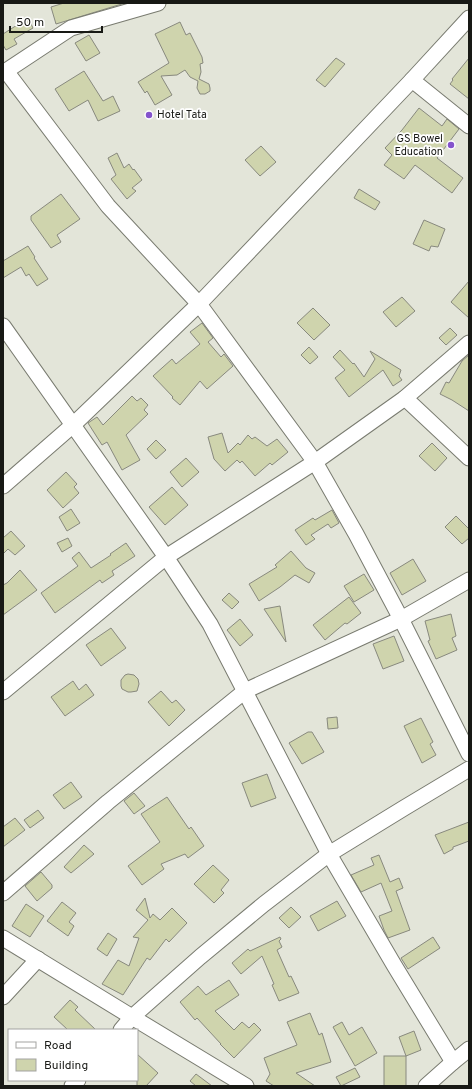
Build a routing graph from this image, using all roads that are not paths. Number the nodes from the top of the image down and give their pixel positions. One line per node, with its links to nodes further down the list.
1 (158, 3): 3 (street)
2 (469, 18): 4 (street)
3 (5, 72): 6 (street)
4 (412, 80): 5 (street); 6 (street)
5 (469, 126)
6 (199, 304): 10 (street); 12 (street)
7 (3, 326): 10 (street)
8 (469, 343): 9 (street)
9 (405, 398): 11 (street); 12 (street)
10 (73, 425): 13 (street); 14 (street)
11 (469, 458)
12 (315, 462): 14 (street); 16 (street)
13 (3, 486)
14 (166, 557): 17 (street); 18 (street)
15 (469, 580): 16 (street)
16 (401, 618): 17 (street); 19 (street)
17 (245, 691): 21 (street); 22 (street)
18 (3, 692)
19 (469, 754)
20 (469, 769): 21 (street)
21 (329, 854): 26 (street); 29 (street)
22 (3, 893)
23 (3, 938): 24 (street)
24 (38, 959): 25 (street); 26 (street)
25 (3, 997)
26 (132, 1018): 27 (street); 30 (street)
27 (122, 1029)
28 (469, 1049): 29 (street)
29 (452, 1062): 31 (street)
30 (246, 1086)
31 (426, 1086)

